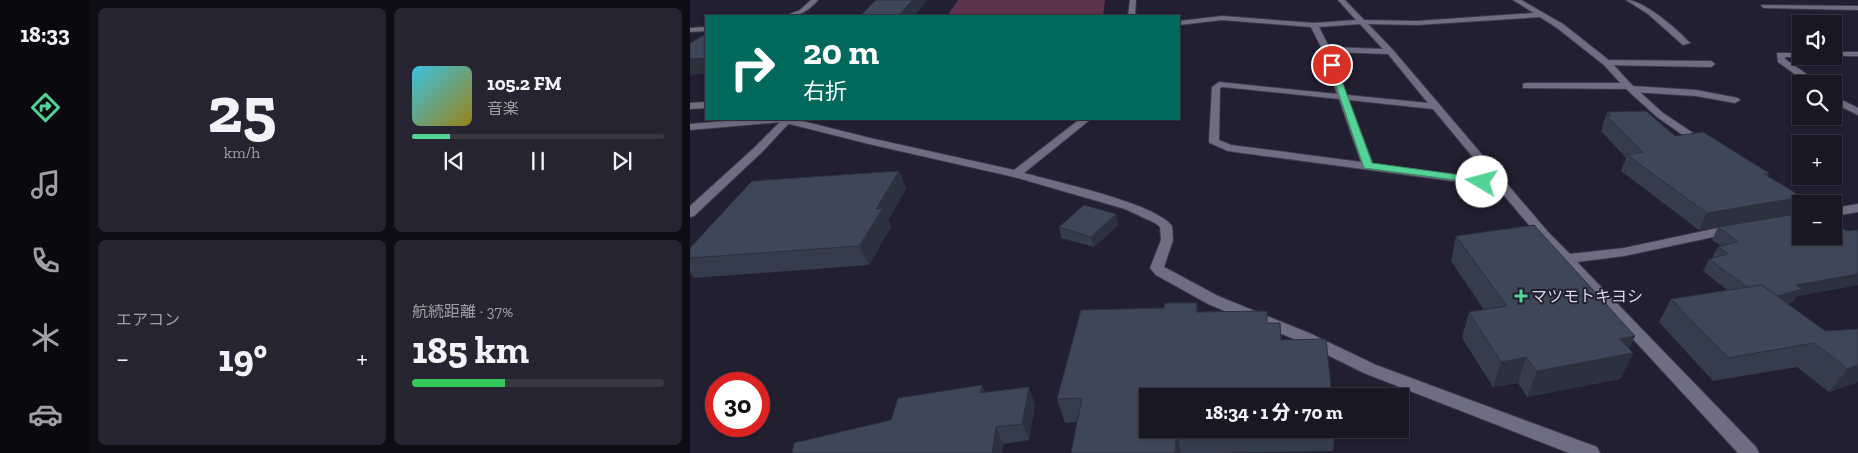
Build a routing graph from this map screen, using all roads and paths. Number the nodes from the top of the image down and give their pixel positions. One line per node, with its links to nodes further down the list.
1 (816, 0): 8 (street)
2 (1133, 0): 9 (street)
3 (1341, 0): 11 (street)
4 (1516, 0): 10 (street)
5 (1629, 0): 16 (street)
6 (1764, 6): 7 (street)
7 (1858, 8)
8 (792, 15)
9 (1132, 15)
10 (1542, 16): 11 (street); 22 (street)
11 (1363, 22): 13 (street); 18 (street)
12 (1180, 23): 13 (street)
13 (1314, 25): 17 (street)
14 (705, 29): 15 (street)
15 (690, 30)
16 (1686, 43)
17 (1326, 49): 18 (street); 27 (street)
18 (1390, 52): 32 (street)
19 (1842, 54): 20 (street)
20 (1858, 54)
21 (1792, 55): 24 (street)
22 (1607, 63): 23 (street); 26 (street)
23 (1711, 64)
24 (1802, 75)
25 (1526, 86): 26 (street)
26 (1630, 88): 28 (street); 39 (street)
27 (1345, 98): 32 (street); 40 (street); 40 (street)
28 (1735, 100)
29 (1842, 103): 33 (street)
30 (705, 105): 31 (street)
31 (690, 106)
32 (1437, 107): 42 (street)
33 (1858, 112)
34 (772, 120): 38 (street)
35 (783, 120): 47 (street)
36 (788, 120): 41 (street)
37 (1085, 120): 41 (street)
38 (690, 127)
39 (1708, 148)
40 (1368, 166): 42 (street)
41 (1016, 174): 50 (street)
42 (1501, 184): 49 (street)
43 (1778, 193): 44 (street)
44 (1792, 202)
45 (1858, 208): 46 (street)
46 (1842, 211)
47 (690, 212)
48 (1747, 227): 49 (street)
49 (1568, 259): 51 (street)
50 (1592, 453)
51 (1750, 453)

